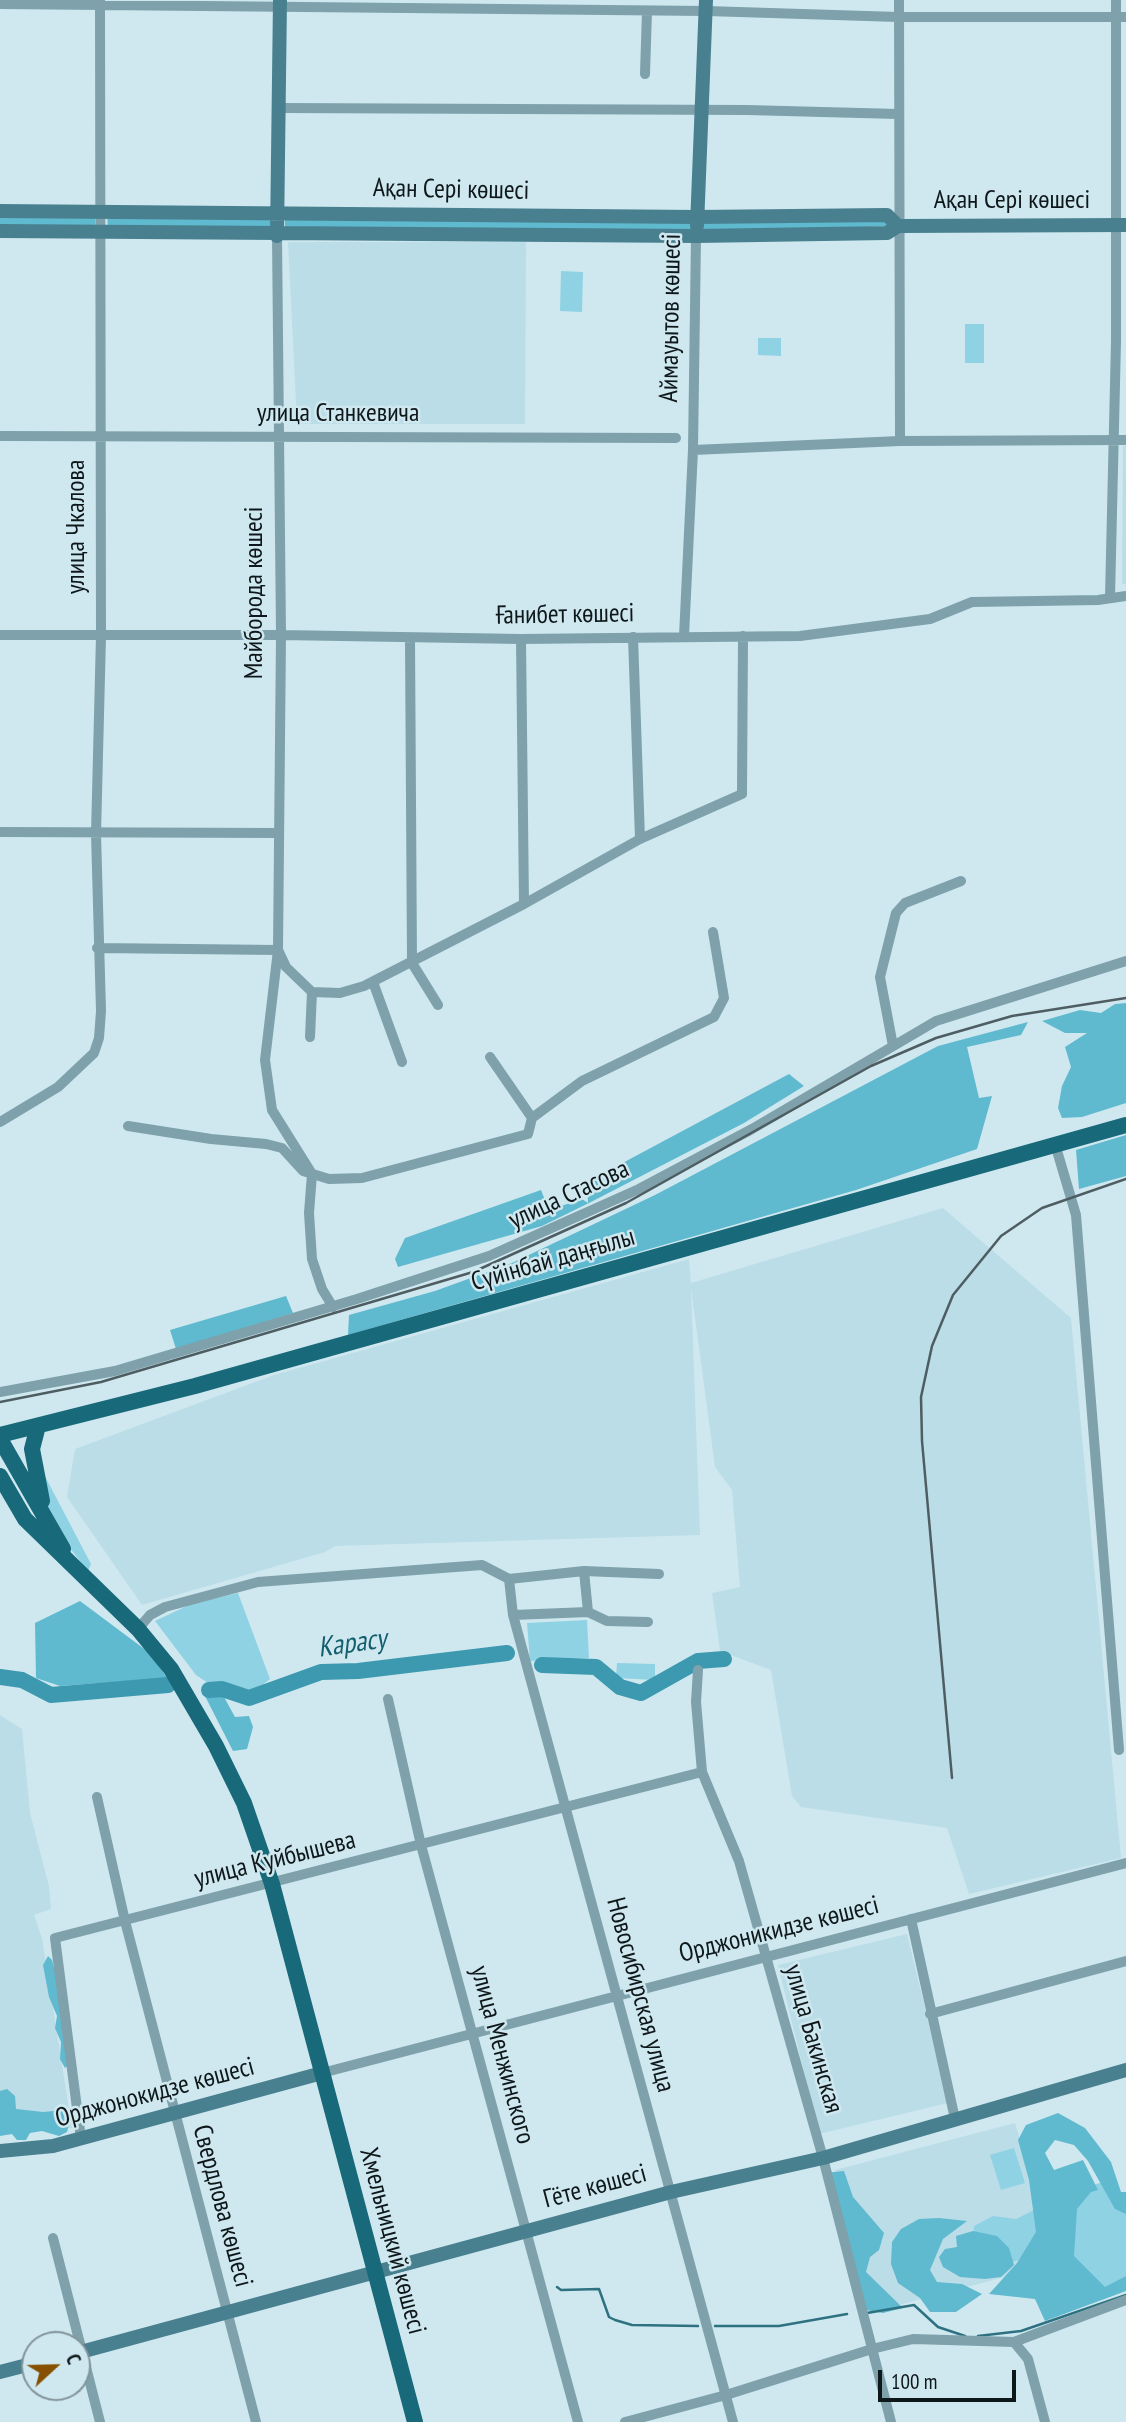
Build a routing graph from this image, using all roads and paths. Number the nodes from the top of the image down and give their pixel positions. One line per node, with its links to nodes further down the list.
1 (898, 0): 8 (street)
2 (1116, 0): 9 (street)
3 (100, 2): 4 (street); 5 (street); 14 (street, улица Чкалова)
4 (0, 4)
5 (280, 4): 7 (street); 11 (street, Майборода көшесі)
6 (706, 6): 7 (street); 8 (street); 12 (street, Аймауытов көшесі)
7 (647, 10): 10 (street)
8 (898, 17): 9 (street); 13 (street)
9 (1121, 17): 18 (street)
10 (645, 74)
11 (279, 108): 12 (street); 16 (street, Майборода көшесі)
12 (701, 111): 13 (street); 17 (street, Аймауытов көшесі)
13 (898, 114): 19 (street)
14 (100, 210): 15 (street, Ақан Сері көшесі); 16 (street, Ақан Сері көшесі); 21 (street, улица Чкалова)
15 (0, 211)
16 (276, 213): 17 (street, Ақан Сері көшесі); 22 (street, Майборода көшесі)
17 (697, 217): 19 (street, Ақан Сері көшесі); 23 (street, Аймауытов көшесі)
18 (1121, 225): 19 (street, Ақан Сері көшесі); 28 (street)
19 (898, 226): 23 (street, Ақан Сері көшесі); 29 (street)
20 (0, 232): 21 (street, Ақан Сері көшесі)
21 (101, 233): 22 (street, Ақан Сері көшесі); 25 (street, улица Чкалова)
22 (277, 236): 23 (street, Ақан Сері көшесі); 26 (street, Майборода көшесі)
23 (696, 236): 30 (street, Аймауытов көшесі)
24 (0, 436): 25 (street, улица Станкевича)
25 (100, 436): 26 (street, улица Станкевича); 35 (street, улица Чкалова)
26 (280, 437): 27 (street, улица Станкевича); 34 (street, Майборода көшесі)
27 (676, 438)
28 (1120, 440): 29 (street); 32 (street)
29 (900, 441): 30 (street)
30 (693, 450): 37 (street, Аймауытов көшесі)
31 (1126, 596): 32 (street, Ғанибет көшесі)
32 (1110, 597): 38 (street, Ғанибет көшесі)
33 (0, 635): 35 (street, Ғанибет көшесі)
34 (281, 635): 35 (street, Ғанибет көшесі); 39 (street, Ғанибет көшесі); 42 (street, Майборода көшесі)
35 (101, 636): 43 (street, улица Чкалова)
36 (633, 636): 37 (street, Ғанибет көшесі); 40 (street, Ғанибет көшесі); 44 (street)
37 (684, 636): 38 (street, Ғанибет көшесі)
38 (743, 636): 44 (street)
39 (410, 639): 40 (street, Ғанибет көшесі); 51 (street)
40 (521, 639): 46 (street)
41 (0, 832): 43 (street)
42 (277, 833): 43 (street); 49 (street, Майборода көшесі)
43 (96, 834): 48 (street, улица Чкалова)
44 (640, 839): 46 (street)
45 (961, 881): 56 (street)
46 (524, 904): 51 (street)
47 (713, 932): 60 (street)
48 (97, 948): 49 (street); 61 (street, улица Чкалова)
49 (278, 950): 53 (street); 66 (street, Майборода көшесі)
50 (1126, 961): 56 (street, улица Стасова)
51 (412, 963): 52 (street); 54 (street)
52 (373, 982): 53 (street); 58 (street)
53 (312, 992): 55 (street)
54 (438, 1004)
55 (310, 1037)
56 (893, 1046): 67 (street, улица Стасова)
57 (491, 1057): 60 (street)
58 (402, 1062)
59 (1126, 1113): 64 (main road, Сүйінбай даңғылы)
60 (532, 1118): 66 (street)
61 (0, 1122)
62 (1126, 1125): 64 (main road, Сүйінбай даңғылы)
63 (128, 1126): 66 (street)
64 (1080, 1137): 65 (main road, Сүйінбай даңғылы)
65 (1055, 1144): 69 (main road, Сүйінбай даңғылы); 85 (street)
66 (312, 1174): 67 (street)
67 (333, 1307): 68 (street, улица Стасова)
68 (0, 1392)
69 (38, 1426): 70 (main road, Сүйінбай даңғылы); 74 (main road)
70 (0, 1437): 74 (main road)
71 (0, 1476): 73 (main road)
72 (0, 1494): 73 (main road)
73 (25, 1519): 75 (main road)
74 (53, 1533): 75 (main road)
75 (76, 1569): 82 (main road, Хмельницкий көшесі)
76 (584, 1571): 77 (street); 78 (street); 79 (street)
77 (659, 1574)
78 (509, 1579): 80 (street, Новосибирская улица); 82 (street)
79 (589, 1612): 80 (street); 81 (street)
80 (513, 1615): 89 (street, Новосибирская улица)
81 (648, 1622)
82 (138, 1629): 92 (main road, Хмельницкий көшесі)
83 (698, 1670): 87 (street, улица Бакинская)
84 (388, 1699): 90 (street, улица Менжинского)
85 (1121, 1712): 86 (street)
86 (1119, 1750)
87 (702, 1772): 89 (street, улица Куйбышева); 95 (street, улица Бакинская)
88 (97, 1797): 94 (street, Свердлова көшесі)
89 (566, 1807): 90 (street, улица Куйбышева); 97 (street, Новосибирская улица)
90 (421, 1845): 92 (street, улица Куйбышева); 99 (street, улица Менжинского)
91 (1126, 1863): 93 (street, Орджоникидзе көшесі)
92 (272, 1884): 94 (street, улица Куйбышева); 101 (main road, Хмельницкий көшесі)
93 (911, 1919): 95 (street, Орджоникидзе көшесі); 98 (street)
94 (125, 1922): 102 (street, Свердлова көшесі); 104 (street, улица Куйбышева)
95 (766, 1957): 97 (street, Орджоникидзе көшесі); 106 (street, улица Бакинская)
96 (1126, 1961): 98 (street)
97 (616, 1994): 99 (street, Орджоникидзе көшесі); 107 (street, Новосибирская улица)
98 (930, 2014): 103 (street)
99 (472, 2035): 101 (street, Орджоникидзе көшесі); 108 (street, улица Менжинского)
100 (1126, 2070): 103 (street, Гёте көшесі)
101 (322, 2074): 102 (street, Орджонокидзе көшесі); 110 (main road, Хмельницкий көшесі)
102 (174, 2113): 104 (street, Орджонокидзе көшесі); 112 (street, Свердлова көшесі)
103 (955, 2119): 106 (street, Гёте көшесі)
104 (82, 2139): 105 (street, Орджонокидзе көшесі)
105 (0, 2151)
106 (824, 2158): 107 (street, Гёте көшесі); 115 (street, улица Бакинская)
107 (671, 2192): 108 (street, Гёте көшесі); 120 (street, Новосибирская улица)
108 (527, 2232): 110 (street, Гёте көшесі); 124 (street, улица Менжинского)
109 (52, 2238): 113 (street)
110 (376, 2274): 112 (street, Гёте көшесі); 123 (main road, Хмельницкий көшесі)
111 (1126, 2300): 114 (street)
112 (227, 2314): 116 (street, Гёте көшесі); 122 (street, Свердлова көшесі)
113 (74, 2331)
114 (1014, 2342): 115 (street); 128 (street)
115 (872, 2348): 120 (street); 127 (street, улица Бакинская)
116 (91, 2349)
117 (21, 2367): 118 (street)
118 (0, 2372)
119 (91, 2392): 121 (street)
120 (726, 2395): 125 (street); 126 (street, Новосибирская улица)
121 (100, 2422)
122 (256, 2422)
123 (415, 2422)
124 (578, 2422)
125 (625, 2422)
126 (733, 2422)
127 (891, 2422)
128 (1045, 2422)

